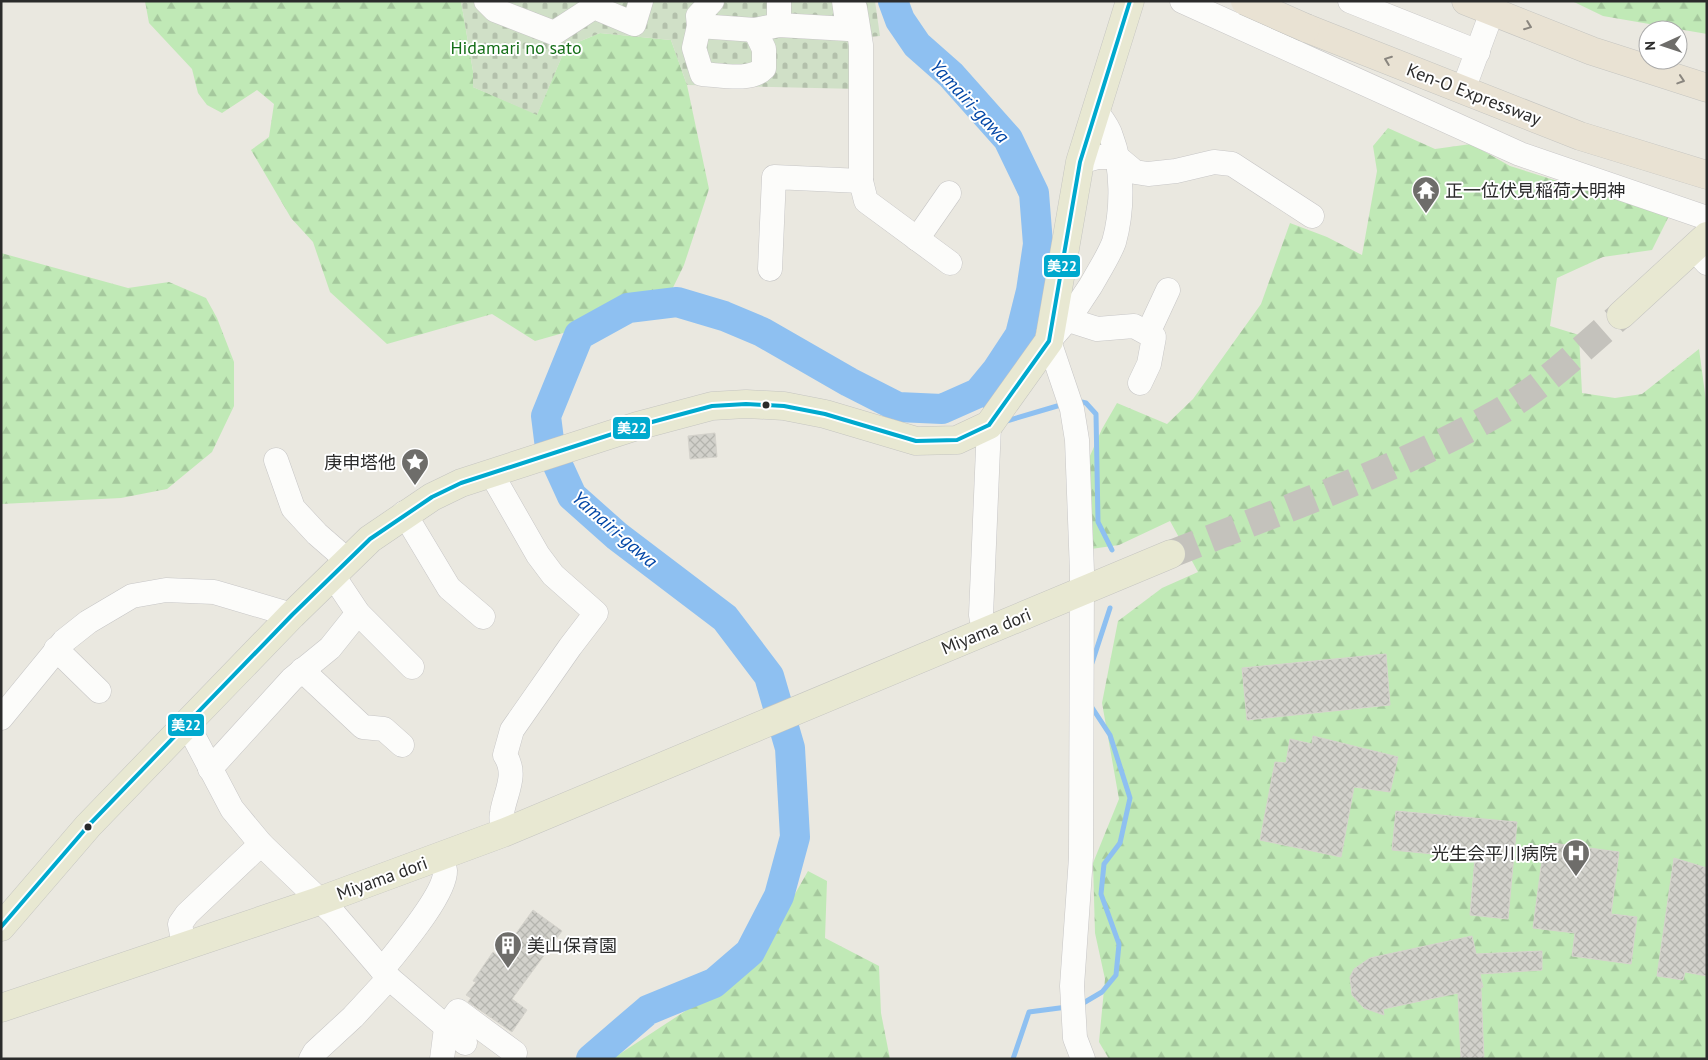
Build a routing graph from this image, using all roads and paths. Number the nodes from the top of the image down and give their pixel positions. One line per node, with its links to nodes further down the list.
1 (486, 1): 2 (street)
2 (641, 1)
3 (712, 1): 15 (street)
4 (779, 1): 14 (street)
5 (844, 1): 16 (street)
6 (855, 1): 28 (street)
7 (1130, 1): 23 (main road)
8 (1182, 1): 18 (street)
9 (1245, 1): 22 (highway, Ken-O Expressway, one-way to 9, bridge)
10 (1284, 1): 18 (street)
11 (1350, 1): 19 (street)
12 (1466, 1): 13 (highway)
13 (1492, 12): 19 (street); 21 (highway, one-way to 21)
14 (779, 25): 16 (street); 17 (street)
15 (699, 26): 17 (street); 17 (street)
16 (848, 29): 20 (street)
17 (755, 30)
18 (1268, 39): 33 (street)
19 (1478, 52): 22 (street)
20 (852, 81)
21 (1707, 88)
22 (1463, 90): 24 (highway, Ken-O Expressway)
23 (1095, 110): 25 (street); 26 (main road)
24 (1580, 136): 27 (highway, Ken-O Expressway); 29 (highway)
25 (1117, 157): 26 (street); 31 (street); 38 (street)
26 (1080, 162): 40 (main road)
27 (1707, 175)
28 (861, 181): 32 (street); 35 (street)
29 (1707, 188)
30 (949, 193): 32 (street)
31 (1312, 216)
32 (917, 239): 34 (street)
33 (1703, 241): 37 (main road)
34 (950, 263)
35 (770, 269)
36 (1168, 290): 39 (street)
37 (1620, 315)
38 (1069, 320): 39 (street); 40 (street)
39 (1148, 333): 41 (street)
40 (1048, 341): 42 (main road); 48 (street)
41 (1140, 383)
42 (994, 421): 44 (main road); 52 (street)
43 (279, 467): 47 (street)
44 (491, 473): 45 (main road); 61 (street)
45 (404, 514): 47 (main road); 51 (street)
46 (1171, 554): 48 (main road, Miyama dori)
47 (340, 568): 49 (street); 50 (main road)
48 (1082, 591): 52 (main road, Miyama dori); 74 (street)
49 (358, 613): 54 (street); 55 (street)
50 (292, 615): 53 (street); 58 (main road)
51 (483, 617)
52 (984, 631): 61 (main road, Miyama dori)
53 (56, 649): 56 (street); 57 (street)
54 (412, 667)
55 (302, 670): 59 (street); 60 (street)
56 (99, 691)
57 (1, 718)
58 (183, 726): 60 (street); 65 (main road)
59 (402, 745)
60 (210, 769): 62 (street)
61 (504, 833): 63 (main road, Miyama dori)
62 (261, 844): 64 (street); 66 (street)
63 (441, 856): 64 (main road, Miyama dori); 67 (street)
64 (319, 901): 66 (main road, Miyama dori); 67 (street)
65 (1, 926)
66 (184, 946): 68 (main road, Miyama dori)
67 (386, 974): 69 (street); 72 (street)
68 (8, 1002)
69 (446, 1028): 70 (street); 71 (street); 73 (street)
70 (465, 1043)
71 (515, 1053)
72 (311, 1059)
73 (442, 1059)
74 (1084, 1059)

